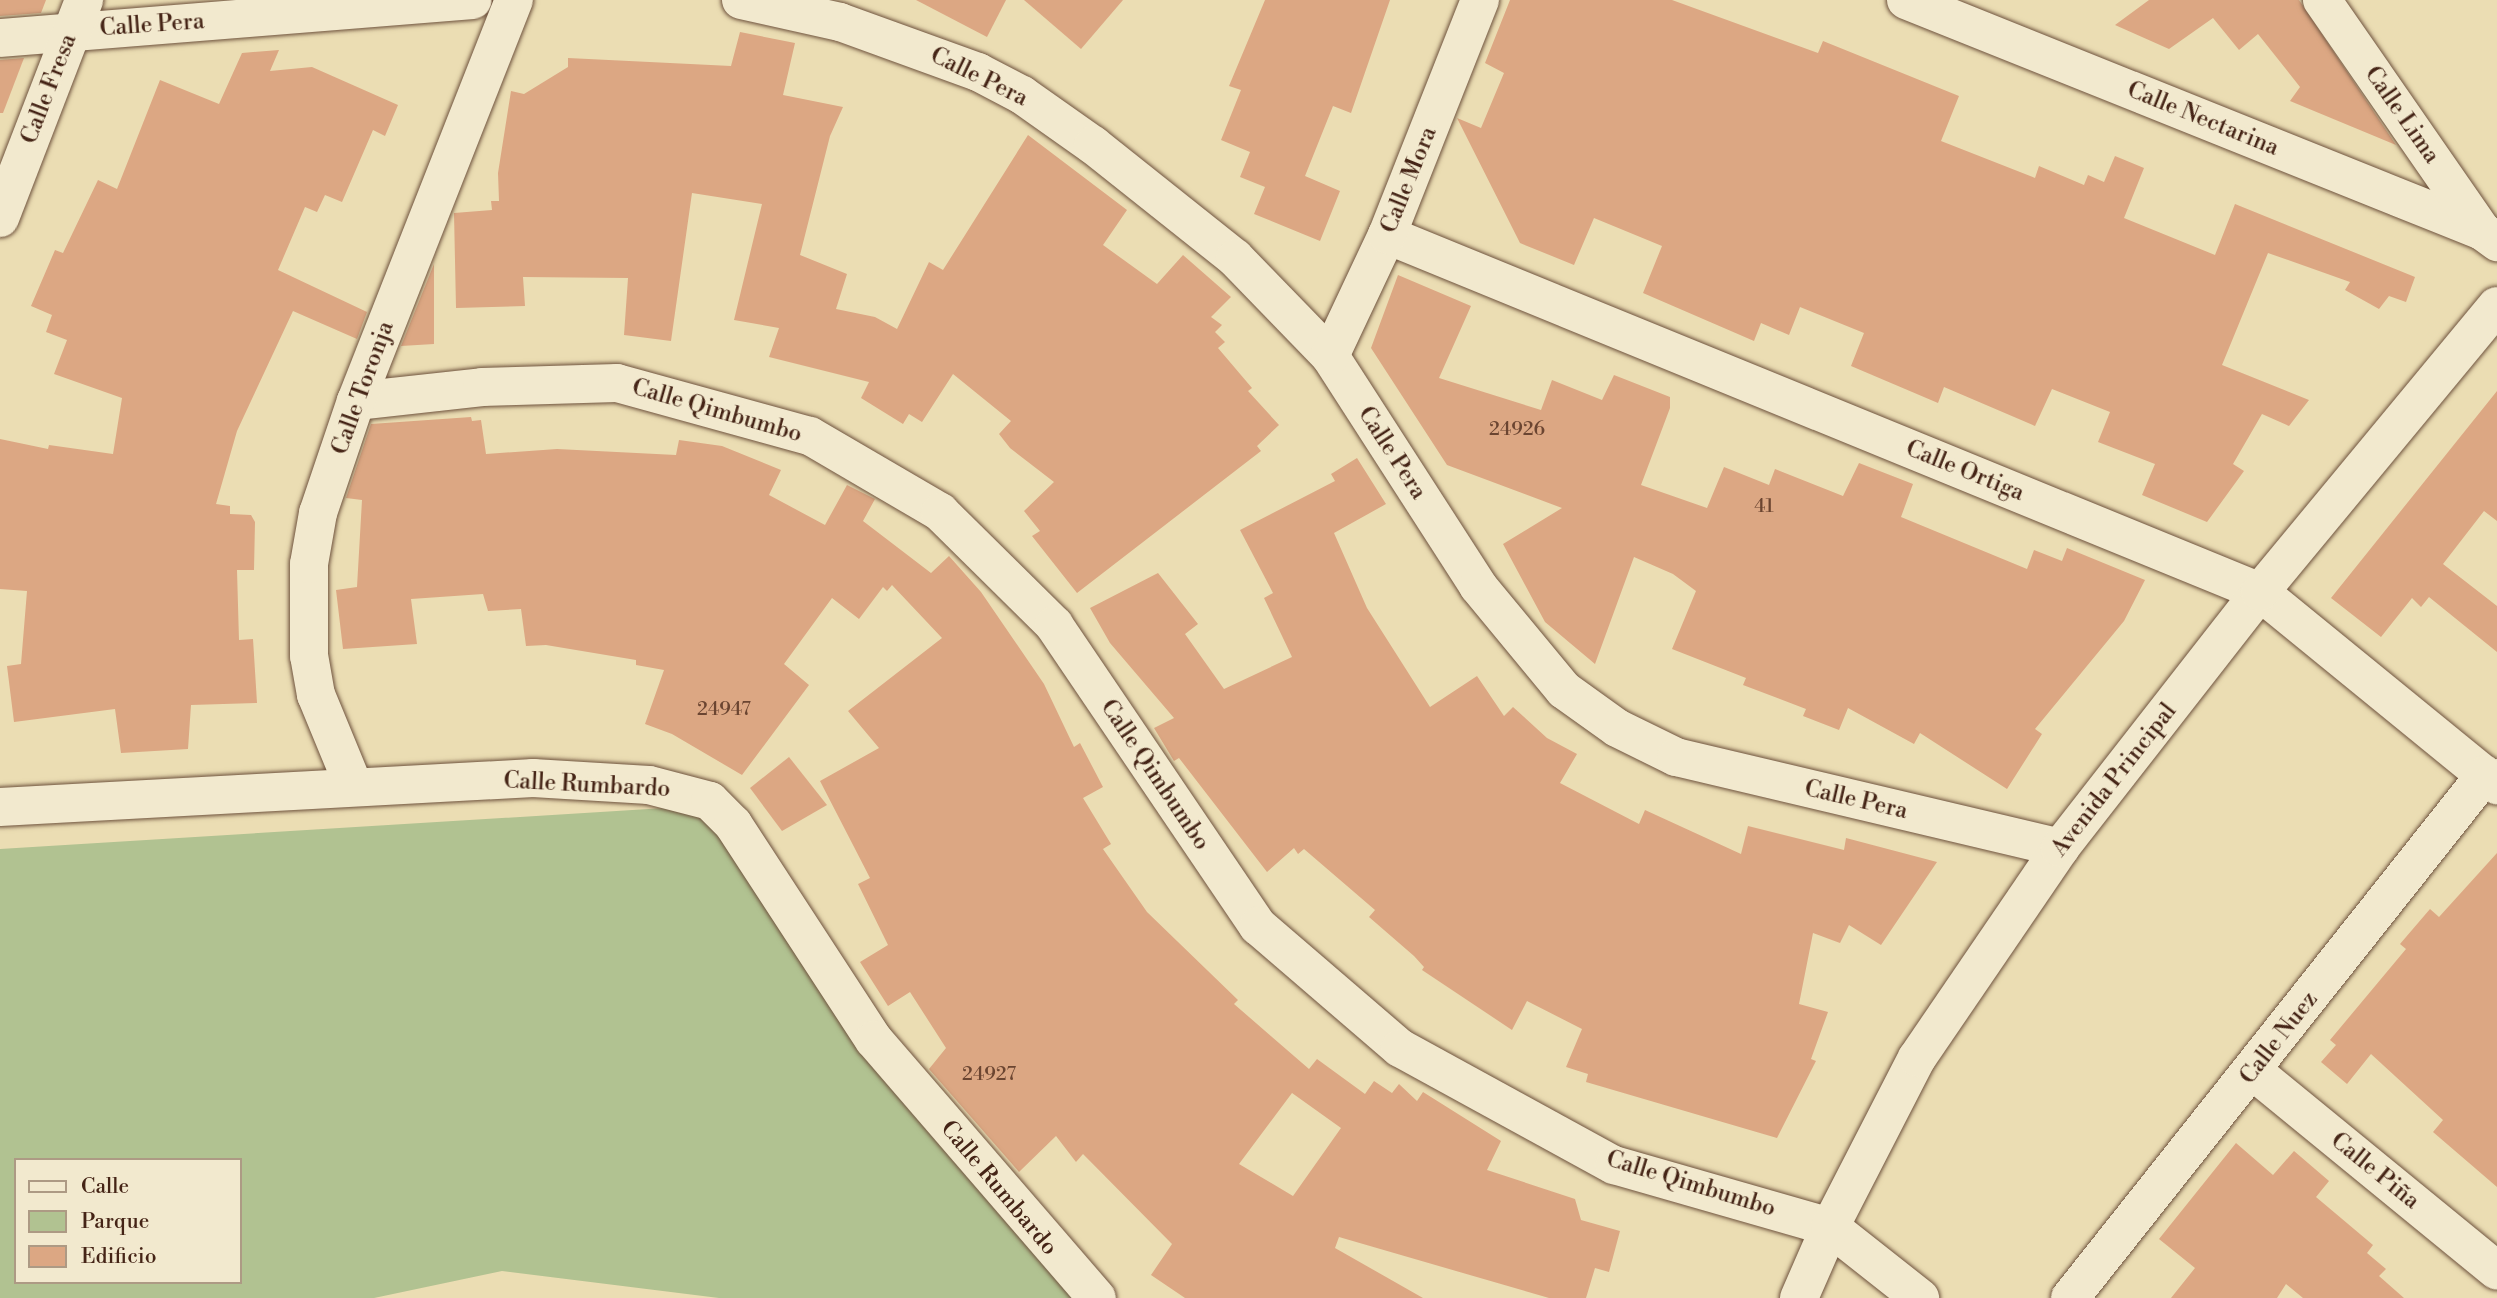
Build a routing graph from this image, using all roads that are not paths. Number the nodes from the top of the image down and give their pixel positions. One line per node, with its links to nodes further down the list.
1 (472, 0): 7 (street, Calle Pera)
2 (514, 0): 14 (street, Calle Toronja)
3 (741, 0): 13 (street, Calle Pera)
4 (1480, 0): 10 (street, Calle Mora)
5 (1906, 0): 11 (street, Calle Nectarina)
6 (2322, 0): 11 (street, Calle Lima)
7 (78, 15): 8 (street, Calle Pera); 9 (street, Calle Fresa)
8 (0, 38)
9 (0, 218)
10 (1387, 235): 13 (street, Calle Mora); 15 (street, Calle Ortiga)
11 (2489, 237)
12 (2497, 306): 15 (street, Avenida Principal)
13 (1330, 356): 19 (street, Calle Pera)
14 (356, 401): 17 (street, Calle Toronja); 21 (street, Calle Qimbumbo)
15 (2260, 592): 16 (street, Calle Ortiga); 19 (street, Avenida Principal)
16 (2491, 780): 20 (street, Calle Nuez)
17 (354, 787): 18 (street, Calle Rumbardo); 23 (street, Calle Rumbardo)
18 (0, 807)
19 (2060, 848): 21 (street, Avenida Principal)
20 (2253, 1071): 22 (street, Calle Piña); 26 (street, Calle Nuez)
21 (1830, 1227): 24 (street, Avenida Principal); 25 (street, Calle Qimbumbo)
22 (2497, 1271)
23 (1097, 1298)
24 (1799, 1298)
25 (1920, 1298)
26 (2070, 1298)

